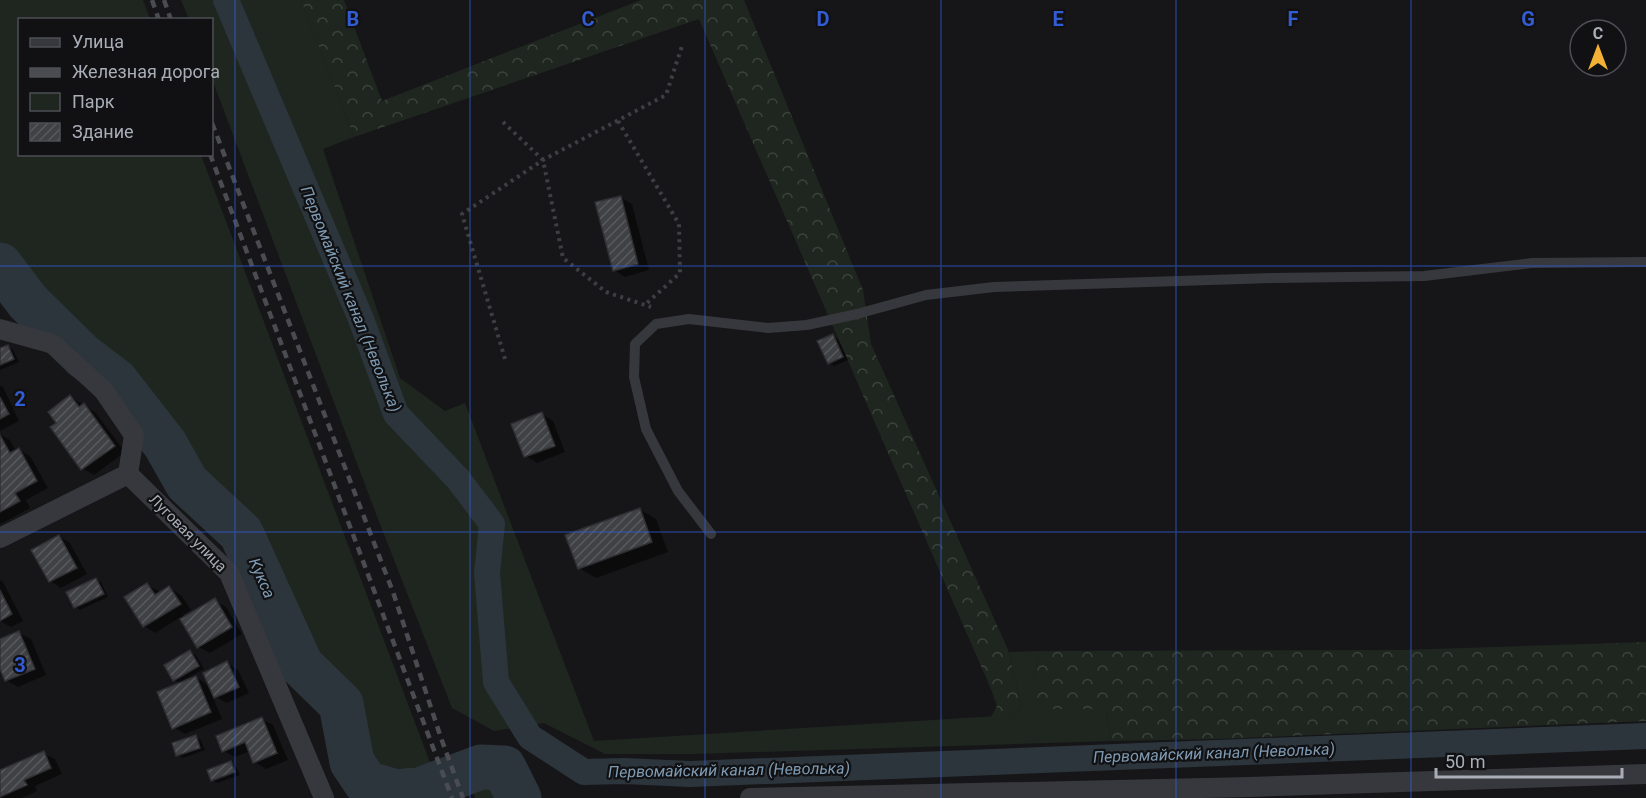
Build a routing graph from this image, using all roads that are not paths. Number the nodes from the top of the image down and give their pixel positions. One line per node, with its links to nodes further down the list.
1 (1646, 262): 4 (lane)
2 (0, 329): 3 (street)
3 (128, 474): 5 (street); 8 (street, Луговая улица)
4 (711, 534)
5 (0, 538)
6 (1643, 779): 7 (street)
7 (1253, 792): 9 (street)
8 (324, 798)
9 (750, 798)

